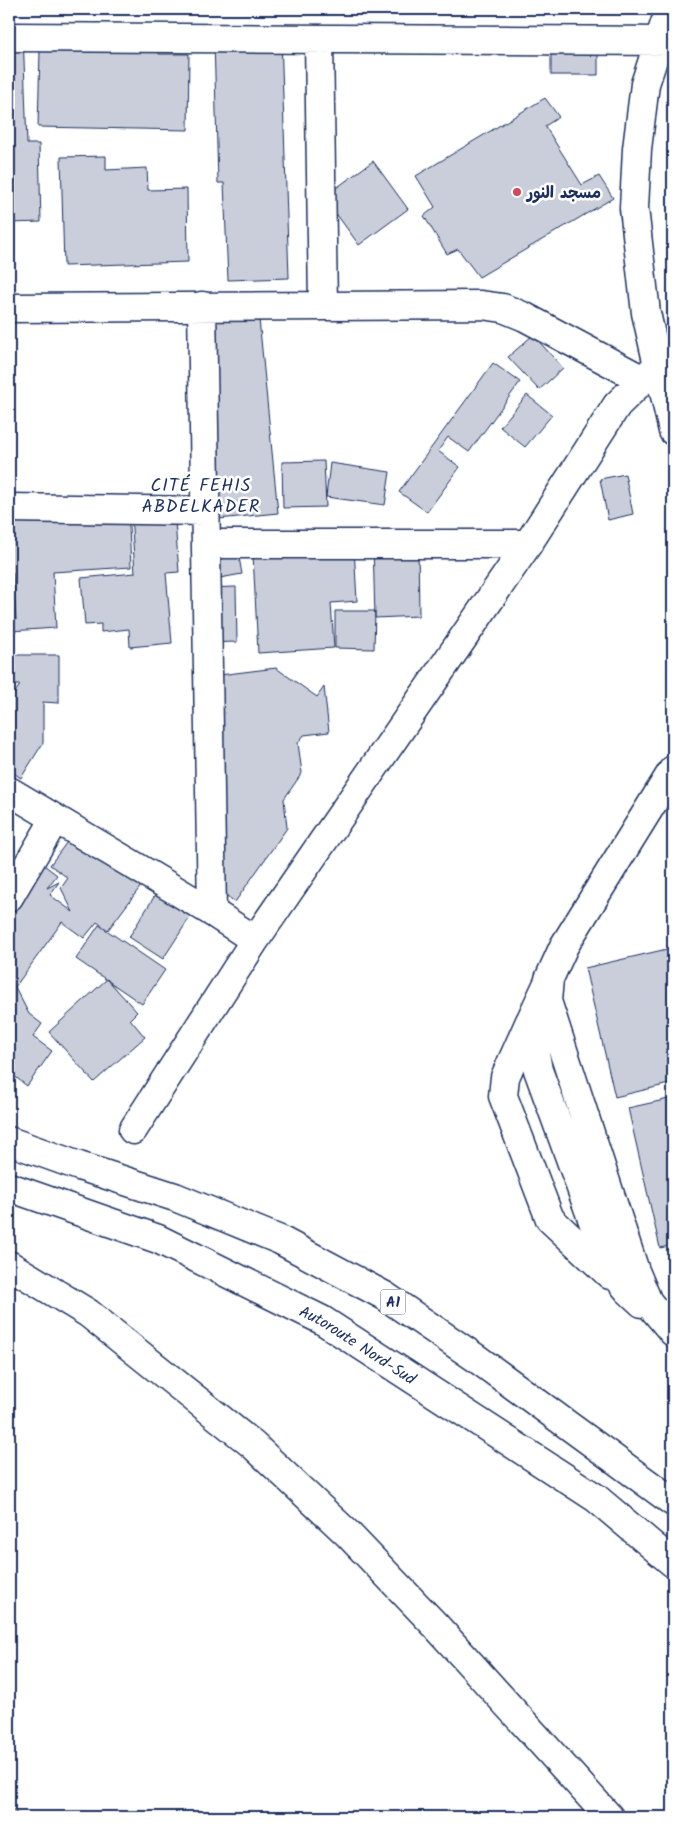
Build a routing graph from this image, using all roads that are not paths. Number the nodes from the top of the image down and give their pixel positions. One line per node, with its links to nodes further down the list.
1 (672, 9): 4 (main road)
2 (9, 37): 3 (main road)
3 (318, 39): 4 (main road); 6 (main road)
4 (666, 41): 8 (main road)
5 (202, 306): 6 (main road); 7 (main road); 11 (main road)
6 (323, 306): 8 (main road)
7 (9, 308)
8 (658, 368): 9 (main road); 13 (main road)
9 (673, 431)
10 (9, 508): 11 (main road)
11 (205, 511): 12 (main road)
12 (206, 544): 13 (main road); 18 (main road)
13 (528, 544): 19 (main road)
14 (673, 770): 20 (main road)
15 (9, 792): 16 (main road)
16 (54, 819): 17 (main road); 18 (main road)
17 (9, 897)
18 (212, 912): 19 (main road)
19 (254, 940): 22 (main road)
20 (549, 979): 21 (main road); 27 (main road)
21 (532, 1017): 26 (main road); 26 (main road)
22 (133, 1130)
23 (9, 1141): 28 (main road, A1)
24 (9, 1187): 29 (main road, Autoroute Nord-Sud)
25 (9, 1264): 30 (main road)
26 (628, 1290): 27 (main road)
27 (668, 1327)
28 (673, 1502)
29 (673, 1563)
30 (610, 1817)

